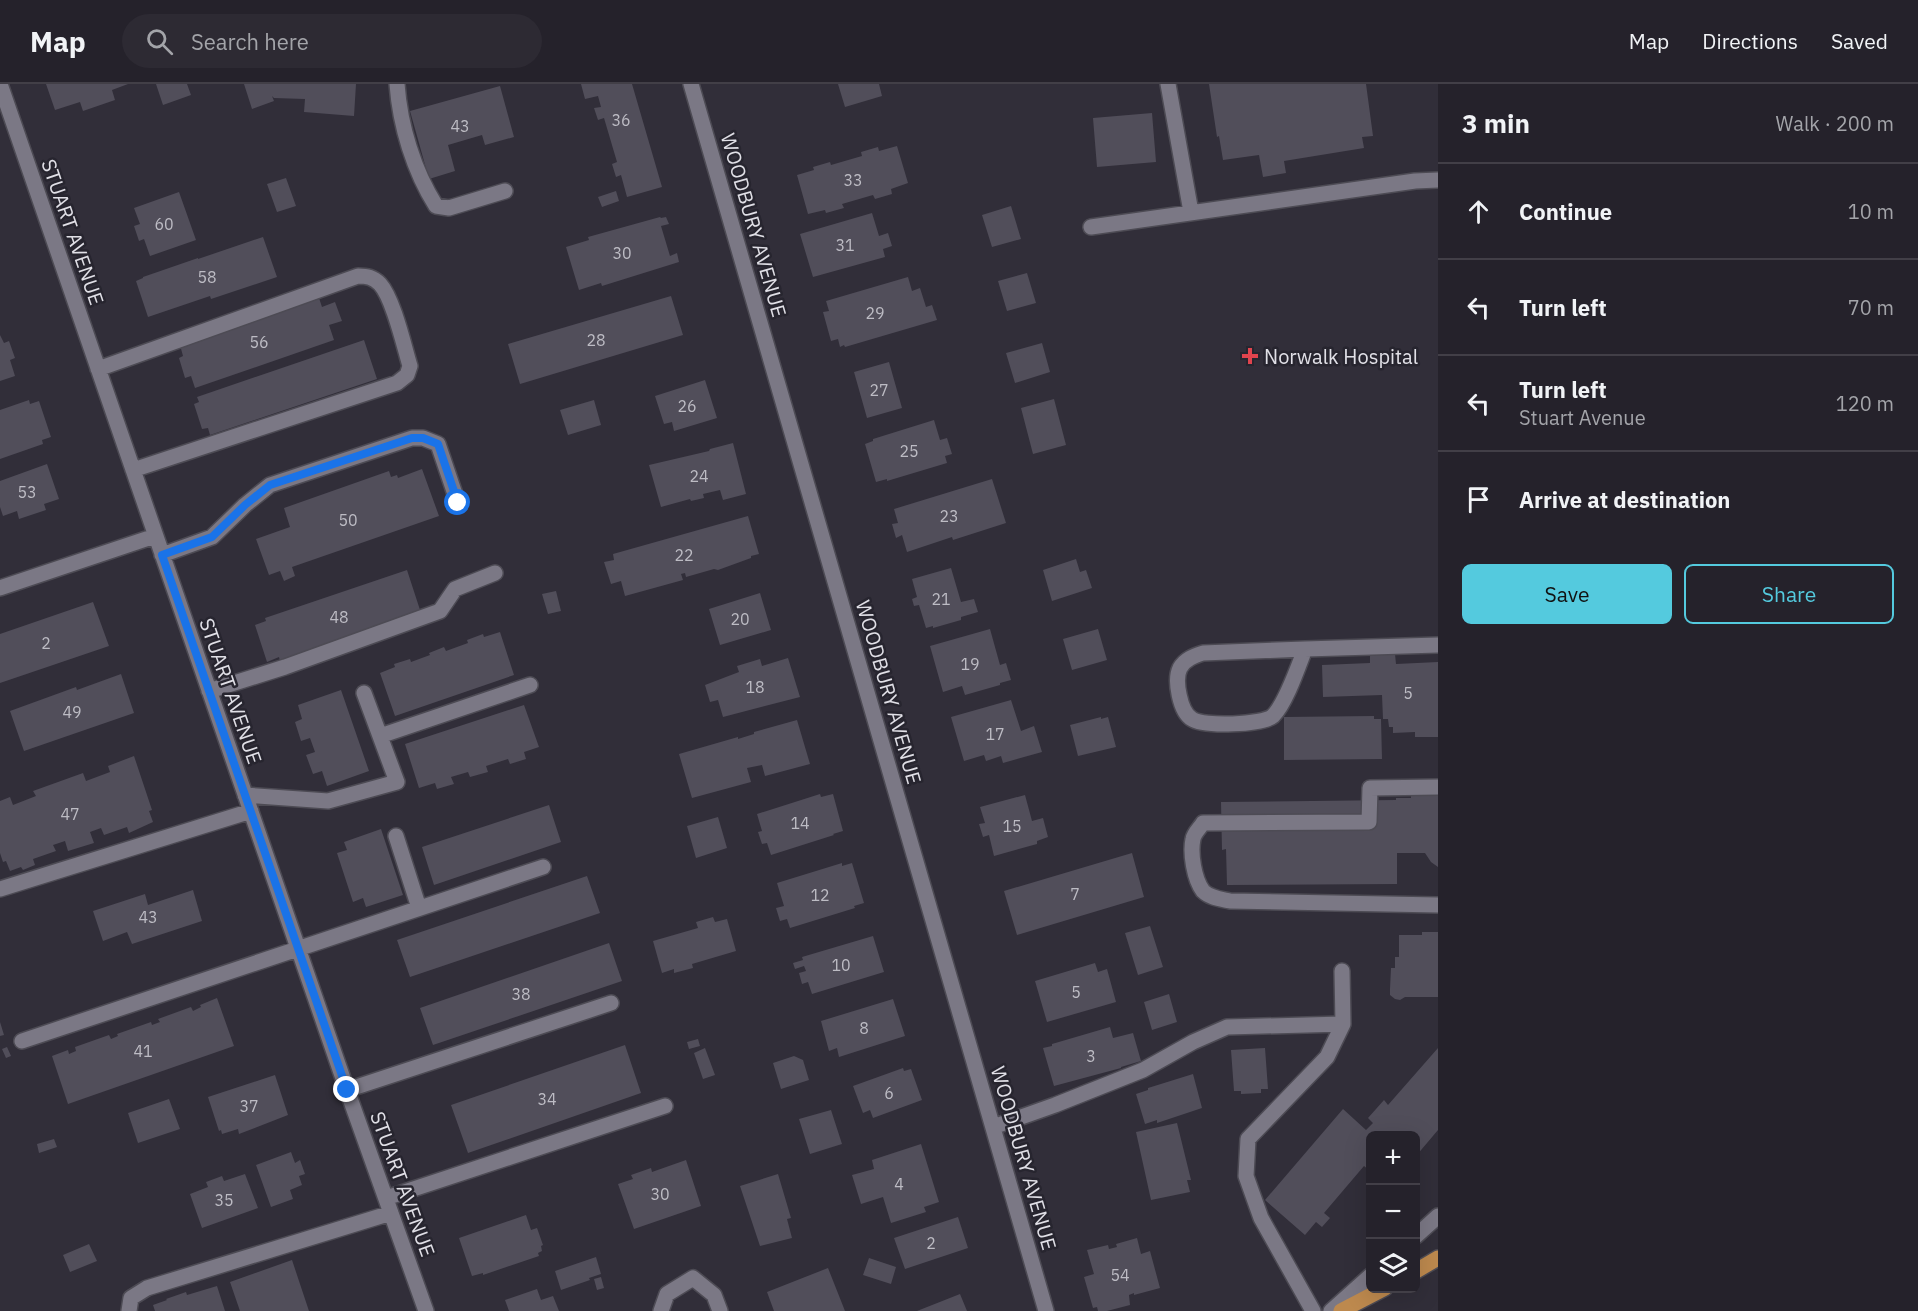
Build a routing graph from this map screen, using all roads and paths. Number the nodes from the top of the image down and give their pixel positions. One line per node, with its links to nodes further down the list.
1 (0, 84): 9 (street, STUART AVENUE)
2 (397, 84): 6 (street)
3 (691, 84): 37 (street, WOODBURY AVENUE)
4 (1168, 84): 7 (street)
5 (1438, 180): 7 (street)
6 (504, 191)
7 (1191, 212): 8 (street)
8 (1091, 227)
9 (98, 369): 10 (street, STUART AVENUE); 10 (street)
10 (133, 470): 12 (street, STUART AVENUE)
11 (458, 503): 13 (street)
12 (155, 536): 13 (street, STUART AVENUE); 15 (street)
13 (162, 555): 19 (street, STUART AVENUE)
14 (495, 573): 19 (street)
15 (0, 588)
16 (1438, 645): 17 (street)
17 (1305, 649): 17 (street)
18 (530, 685): 21 (street)
19 (209, 691): 23 (street, STUART AVENUE)
20 (364, 693): 21 (street)
21 (380, 736): 23 (street)
22 (1438, 787): 28 (street)
23 (245, 795): 24 (street, STUART AVENUE)
24 (251, 811): 27 (street); 30 (street, STUART AVENUE)
25 (396, 836): 29 (street)
26 (543, 867): 29 (street)
27 (0, 889)
28 (1438, 905)
29 (418, 908): 30 (street)
30 (299, 948): 34 (street); 35 (street, STUART AVENUE)
31 (1342, 971): 33 (street)
32 (611, 1003): 35 (street)
33 (1343, 1024): 37 (street); 50 (street)
34 (22, 1041)
35 (347, 1090): 38 (street, STUART AVENUE)
36 (665, 1106): 38 (street)
37 (993, 1127): 49 (street, WOODBURY AVENUE)
38 (388, 1206): 45 (street); 46 (street, STUART AVENUE)
39 (1438, 1216): 40 (street)
40 (1420, 1232)
41 (1438, 1258): 42 (main road)
42 (1420, 1269)
43 (1366, 1280): 51 (street)
44 (1375, 1293): 52 (main road)
45 (129, 1311)
46 (426, 1311)
47 (661, 1311): 48 (street)
48 (720, 1311)
49 (1046, 1311)
50 (1313, 1311)
51 (1331, 1311)
52 (1341, 1311)

